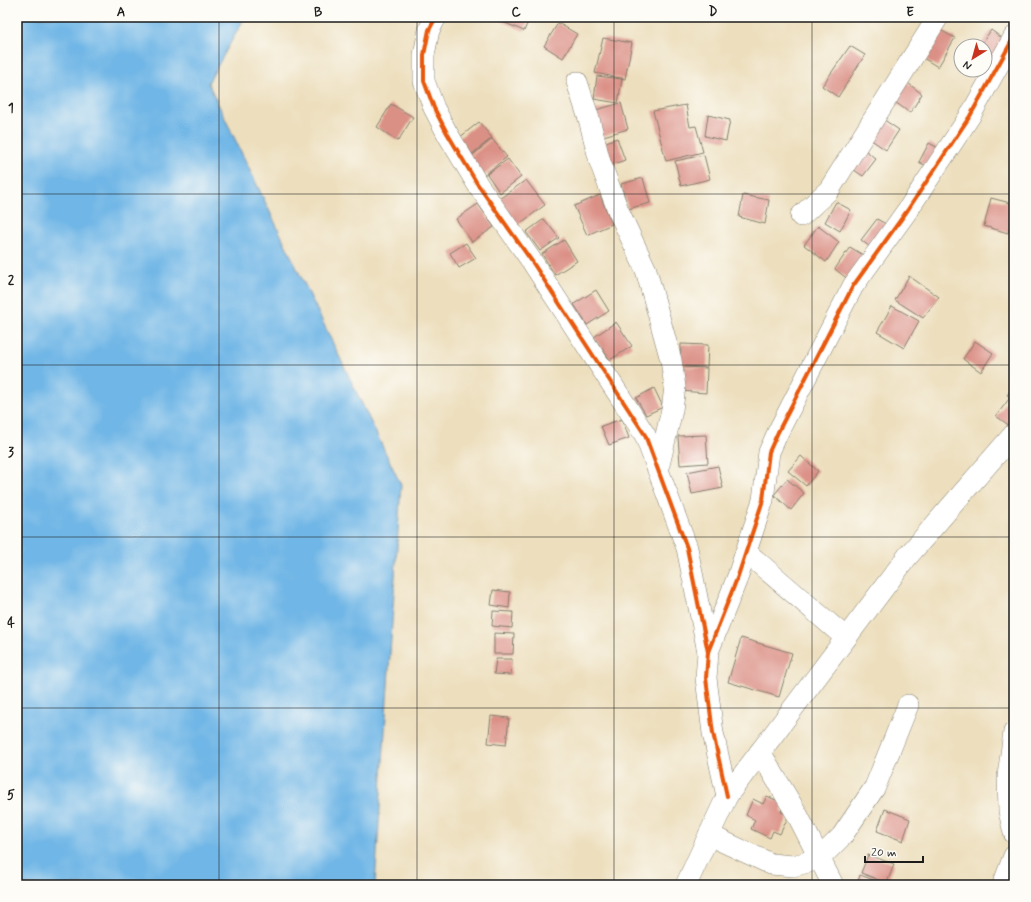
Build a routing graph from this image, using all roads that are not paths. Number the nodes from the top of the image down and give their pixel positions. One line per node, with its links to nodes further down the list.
1 (436, 17): 7 (street)
2 (938, 17): 5 (street)
3 (1014, 37): 8 (street)
4 (577, 82): 7 (street)
5 (801, 216)
6 (1014, 434): 9 (street)
7 (658, 469): 10 (street)
8 (746, 552): 9 (street); 10 (street)
9 (846, 638): 13 (street)
10 (708, 652): 14 (street)
11 (908, 705): 18 (street)
12 (1014, 732): 15 (street)
13 (760, 752): 14 (street); 18 (street)
14 (727, 796): 16 (street)
15 (1014, 833)
16 (709, 835): 18 (street); 19 (street)
17 (1014, 856): 21 (street)
18 (819, 859): 20 (street)
19 (686, 885)
20 (833, 885)
21 (1003, 885)

